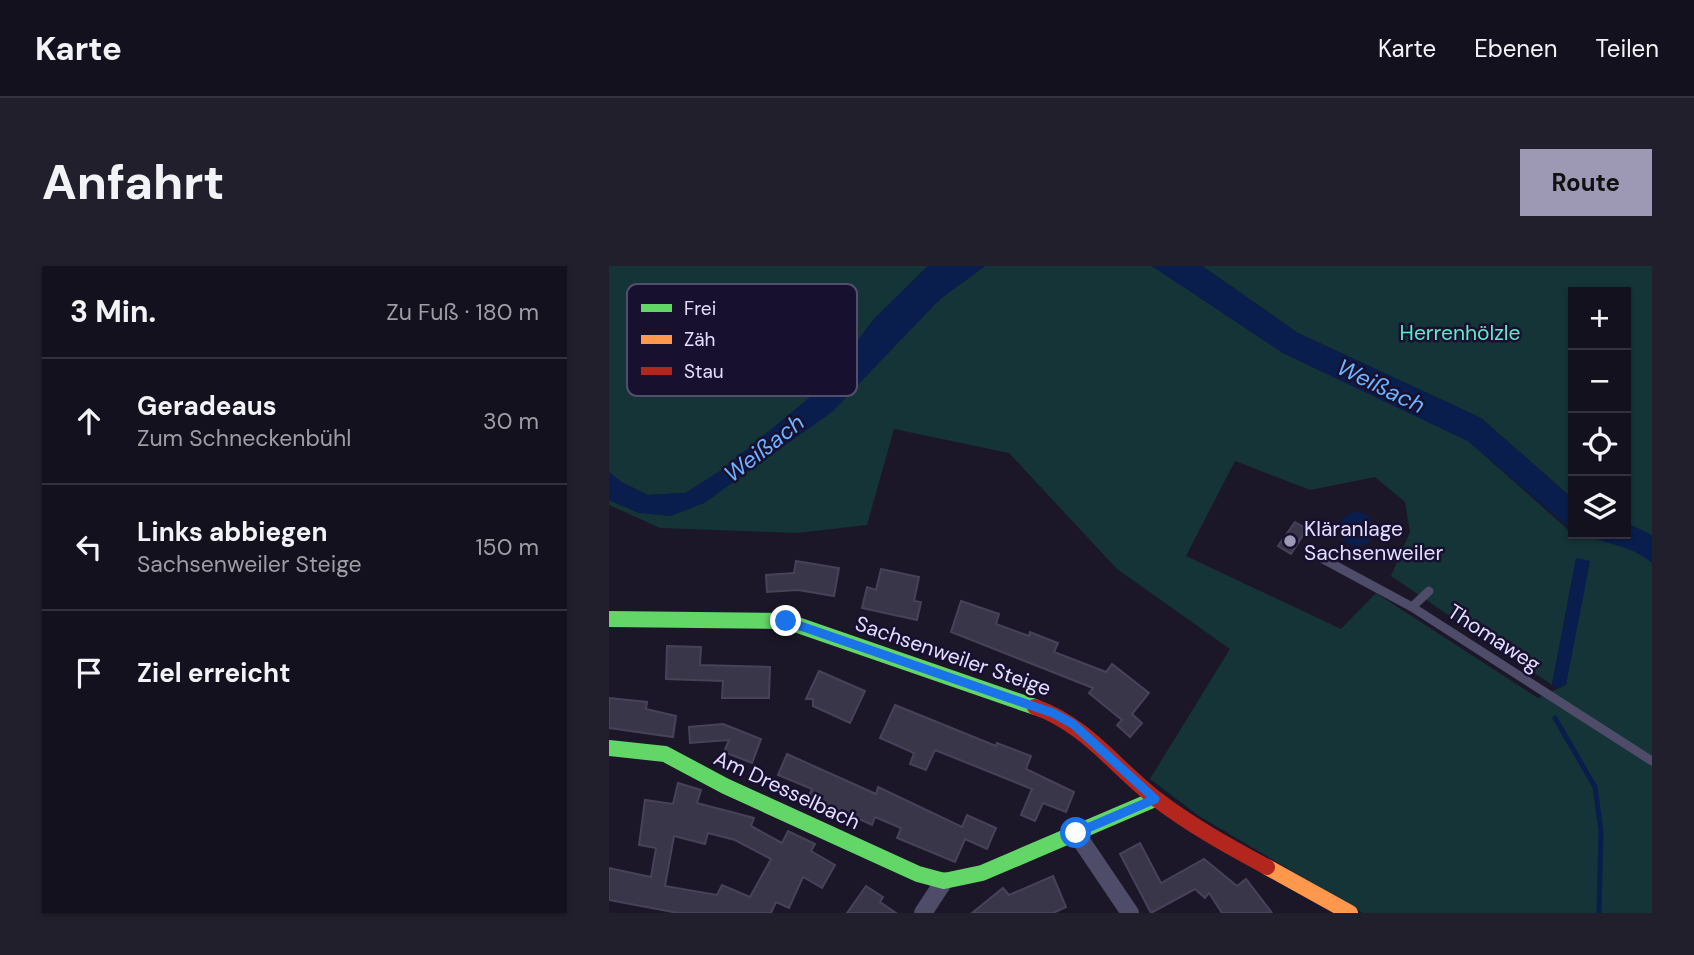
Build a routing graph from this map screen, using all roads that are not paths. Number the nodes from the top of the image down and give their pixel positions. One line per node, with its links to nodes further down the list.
1 (1311, 553): 3 (lane, Thomaweg)
2 (1429, 591): 3 (lane)
3 (1412, 607): 6 (lane, Thomaweg)
4 (609, 619): 7 (street, Sachsenweiler Steige)
5 (609, 748): 9 (street, Am Dresselbach)
6 (1652, 761)
7 (1155, 799): 8 (street); 12 (street, Sachsenweiler Steige)
8 (1076, 833): 9 (street); 11 (street)
9 (944, 881): 10 (street)
10 (923, 913)
11 (1130, 913)
12 (1350, 913)

